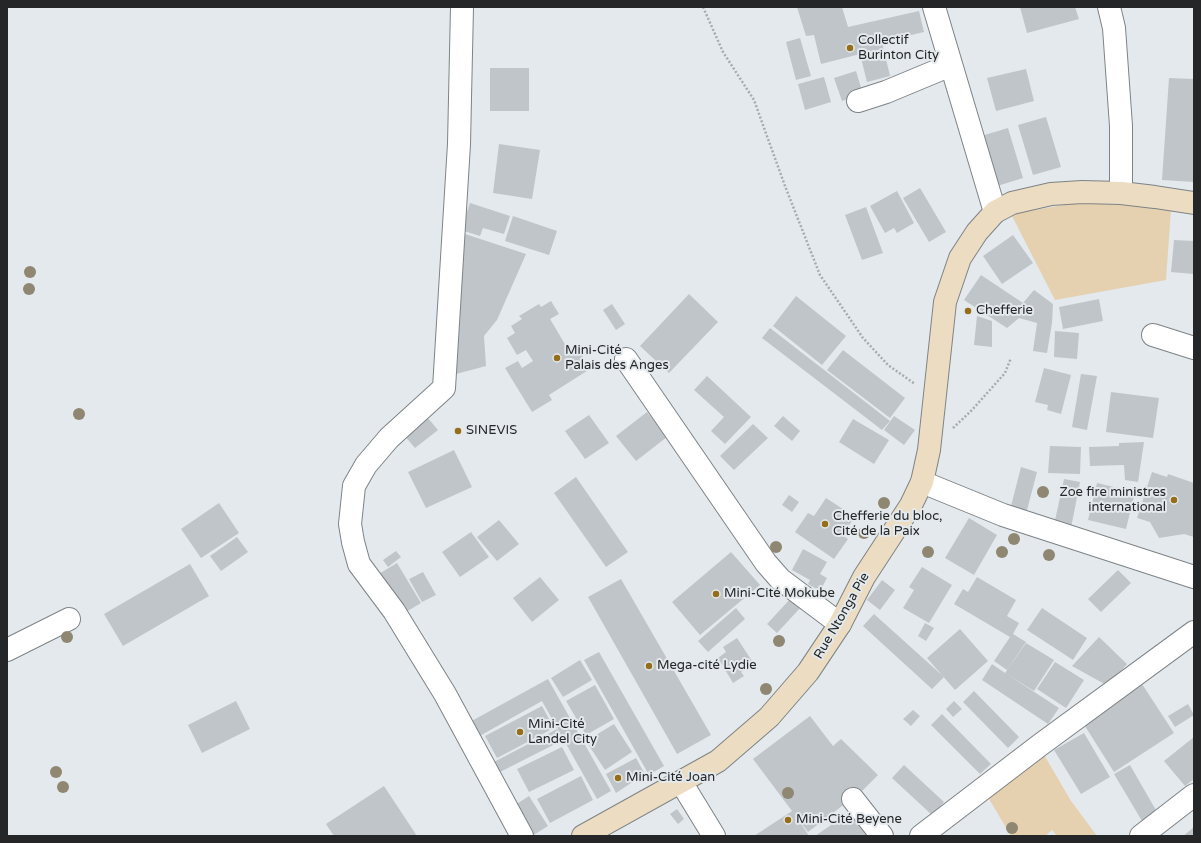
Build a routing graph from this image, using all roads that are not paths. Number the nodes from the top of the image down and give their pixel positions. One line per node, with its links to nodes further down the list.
1 (462, 7): 21 (street)
2 (934, 7): 4 (street)
3 (1109, 7): 6 (street)
4 (951, 65): 5 (street); 8 (street)
5 (858, 101)
6 (1121, 193): 7 (street); 8 (street)
7 (1194, 203)
8 (995, 212): 12 (street, Rue Ntonga Pie)
9 (1153, 335): 10 (street)
10 (1194, 348)
11 (626, 359): 15 (street)
12 (922, 482): 13 (street); 15 (street, Rue Ntonga Pie)
13 (1194, 577)
14 (69, 619): 17 (street)
15 (840, 624): 18 (street, Rue Ntonga Pie)
16 (1194, 632): 25 (street)
17 (7, 650)
18 (681, 782): 22 (street, Rue Ntonga Pie); 23 (street)
19 (1194, 796): 26 (street)
20 (853, 799): 24 (street)
21 (522, 836)
22 (583, 836)
23 (714, 836)
24 (882, 836)
25 (922, 836)
26 (1140, 836)

